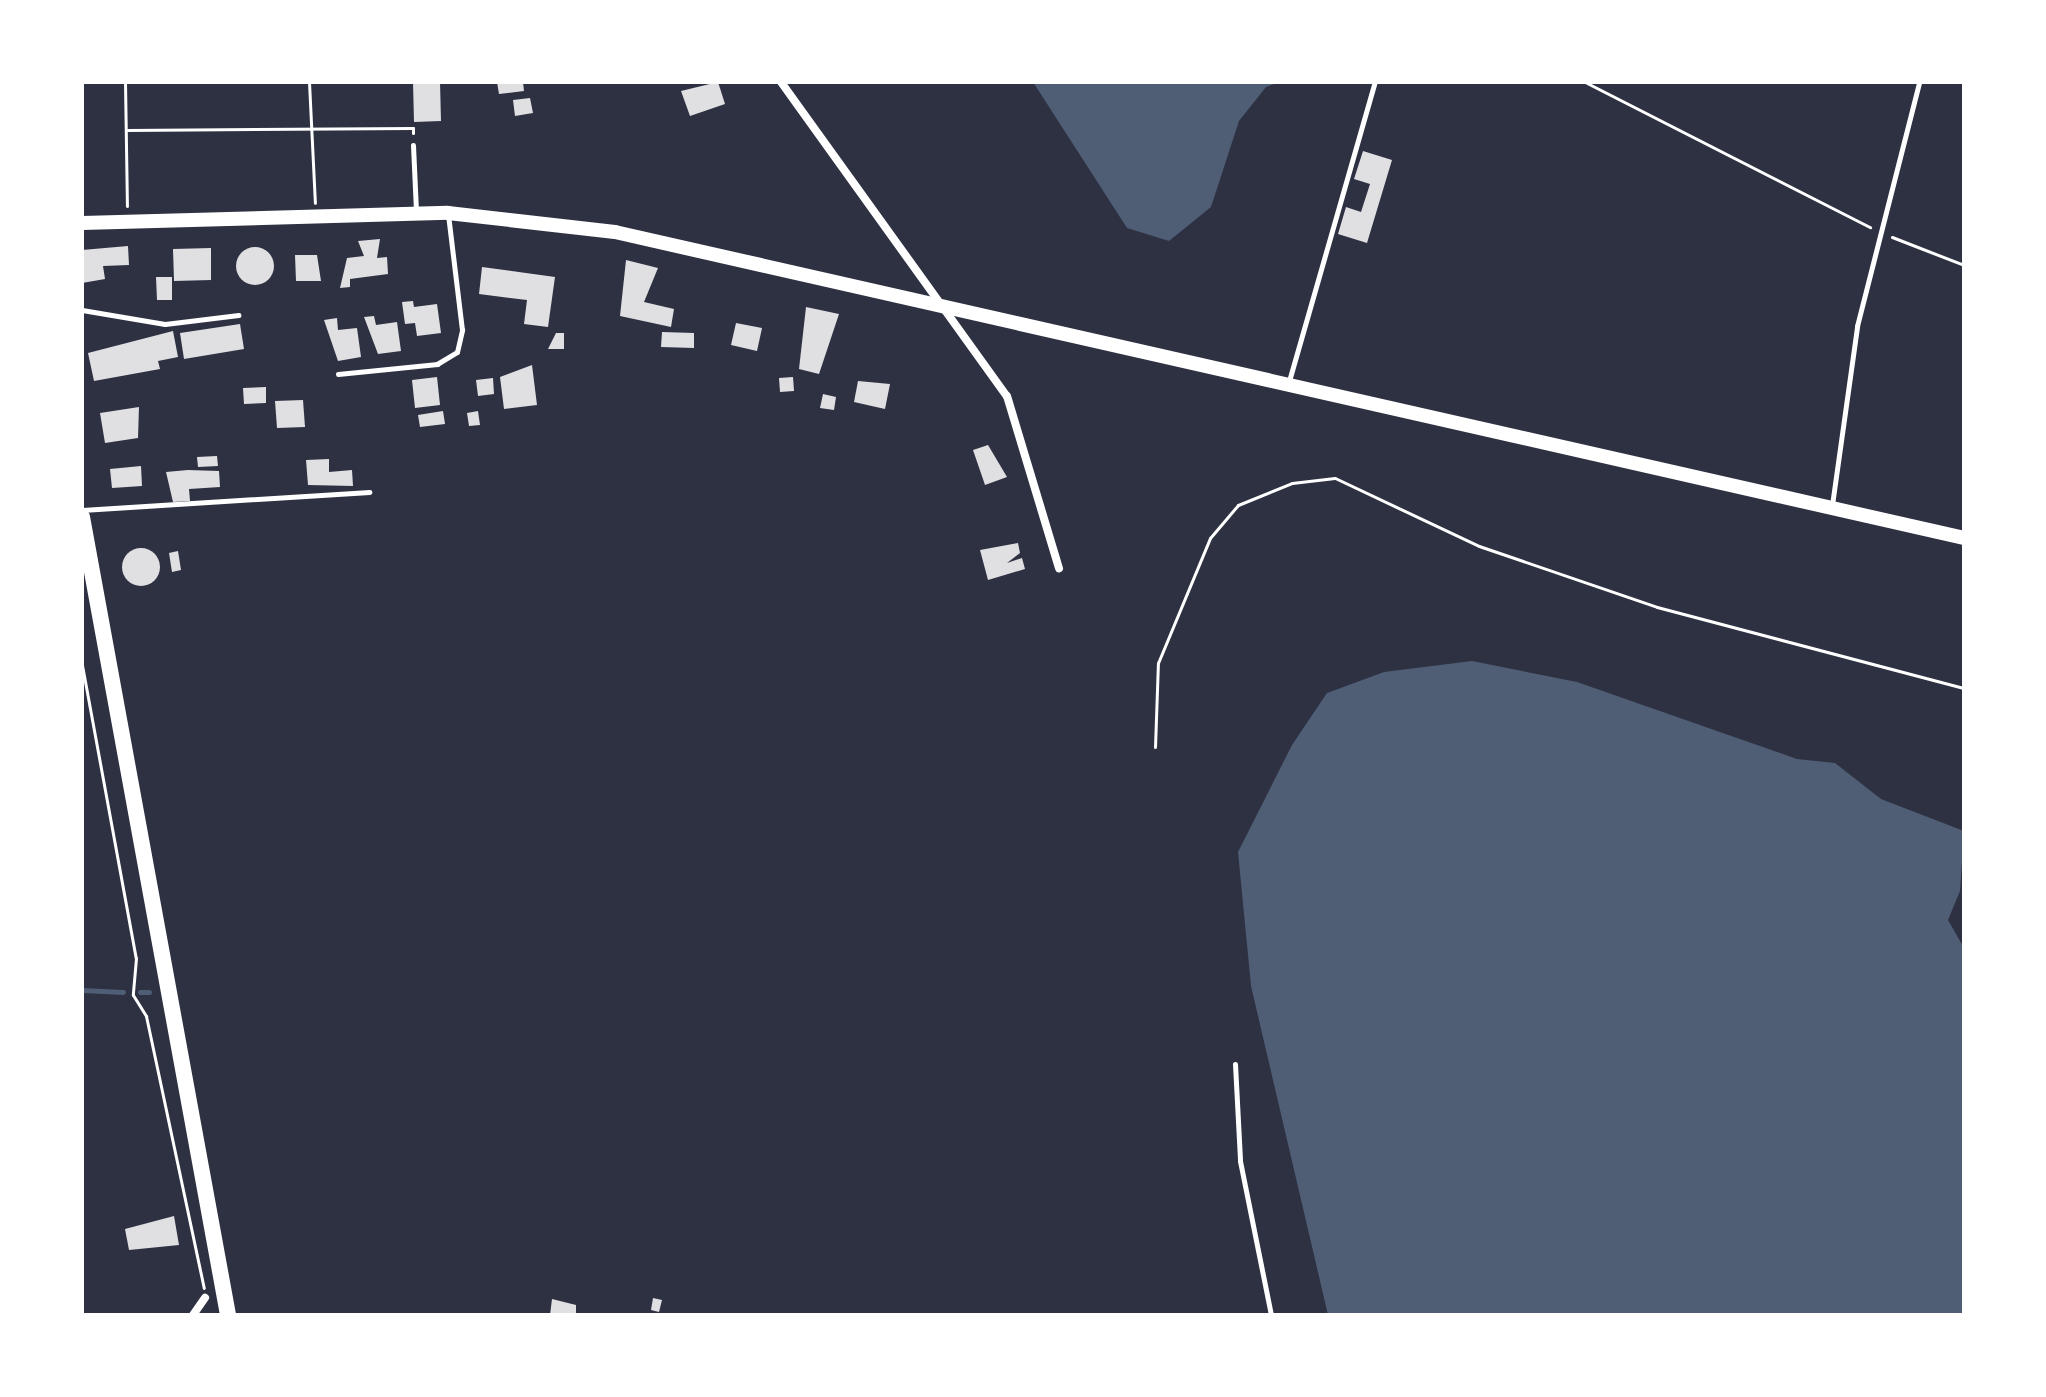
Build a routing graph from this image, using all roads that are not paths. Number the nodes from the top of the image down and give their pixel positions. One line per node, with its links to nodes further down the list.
1 (781, 82): 8 (street)
2 (1375, 82): 12 (lane)
3 (1919, 82): 14 (lane)
4 (413, 145): 5 (lane)
5 (416, 213): 6 (main road); 7 (main road)
6 (448, 213): 8 (main road); 11 (lane)
7 (82, 223)
8 (938, 305): 12 (main road); 18 (street)
9 (82, 310): 10 (lane)
10 (238, 315)
11 (338, 374)
12 (1289, 381): 14 (main road)
13 (369, 492): 15 (lane)
14 (1832, 505): 17 (main road)
15 (82, 510)
16 (82, 517): 22 (main road)
17 (1964, 538)
18 (1059, 568)
19 (1235, 1064): 23 (lane)
20 (205, 1298): 21 (street)
21 (193, 1315)
22 (228, 1315)
23 (1271, 1315)

